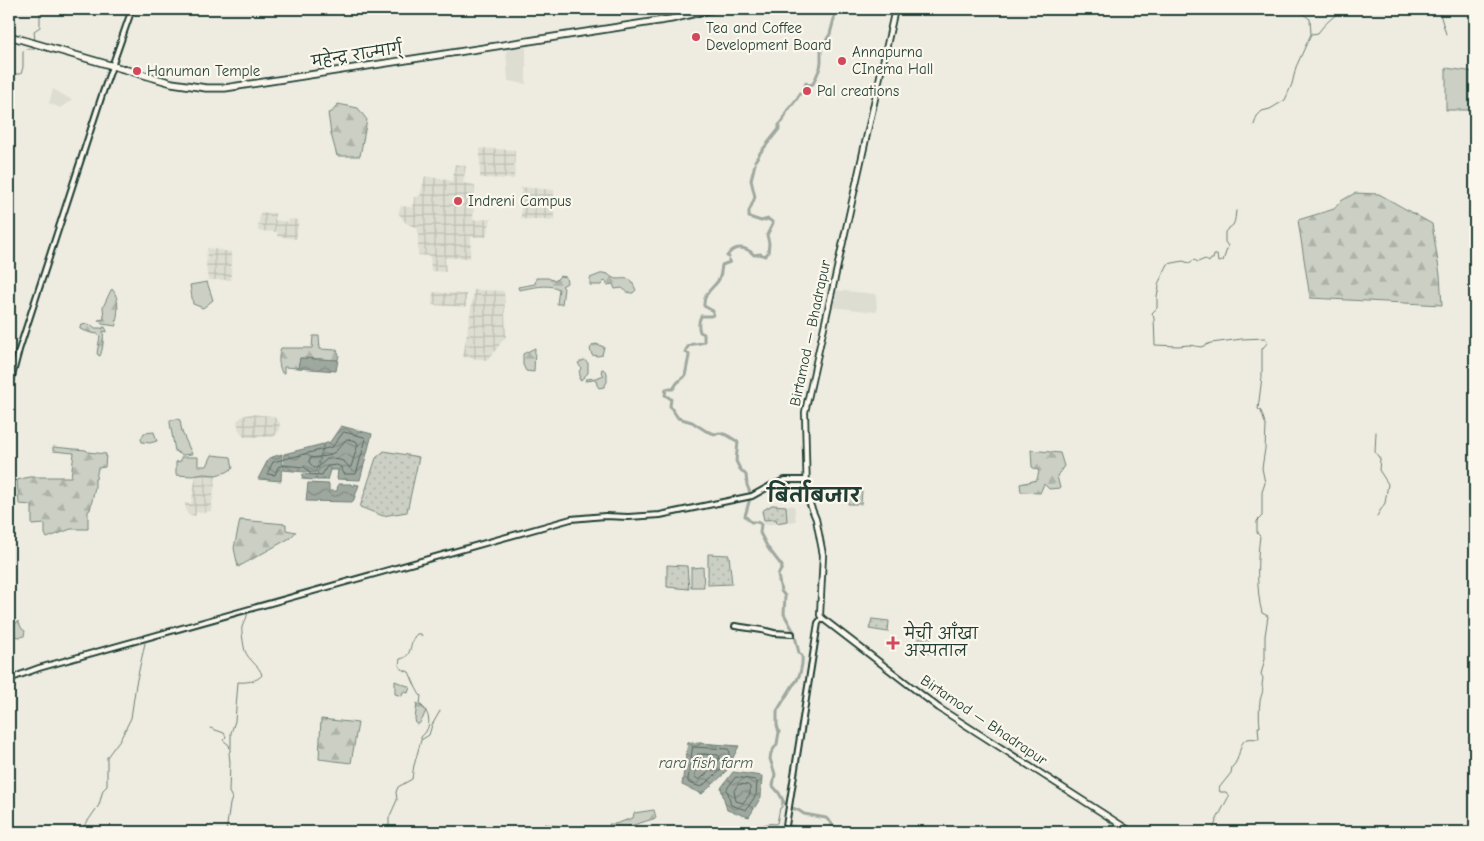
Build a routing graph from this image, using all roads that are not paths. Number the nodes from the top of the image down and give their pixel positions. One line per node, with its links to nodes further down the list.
1 (132, 9): 5 (street)
2 (714, 9): 5 (highway, महेन्द्र राज्मार्ग्)
3 (894, 9): 7 (main road, Birtamod — Bhadrapur)
4 (9, 36): 5 (highway, महेन्द्र राज्मार्ग्)
5 (113, 66): 6 (street)
6 (9, 388)
7 (805, 480): 8 (main road, Birtamod — Bhadrapur); 11 (street)
8 (821, 619): 12 (main road, Birtamod — Bhadrapur); 13 (street)
9 (735, 626): 10 (street)
10 (792, 634)
11 (9, 679)
12 (1041, 774): 14 (main road, Birtamod — Bhadrapur); 15 (main road, Birtamod — Bhadrapur)
13 (785, 832)
14 (1128, 832)
15 (1132, 832)

